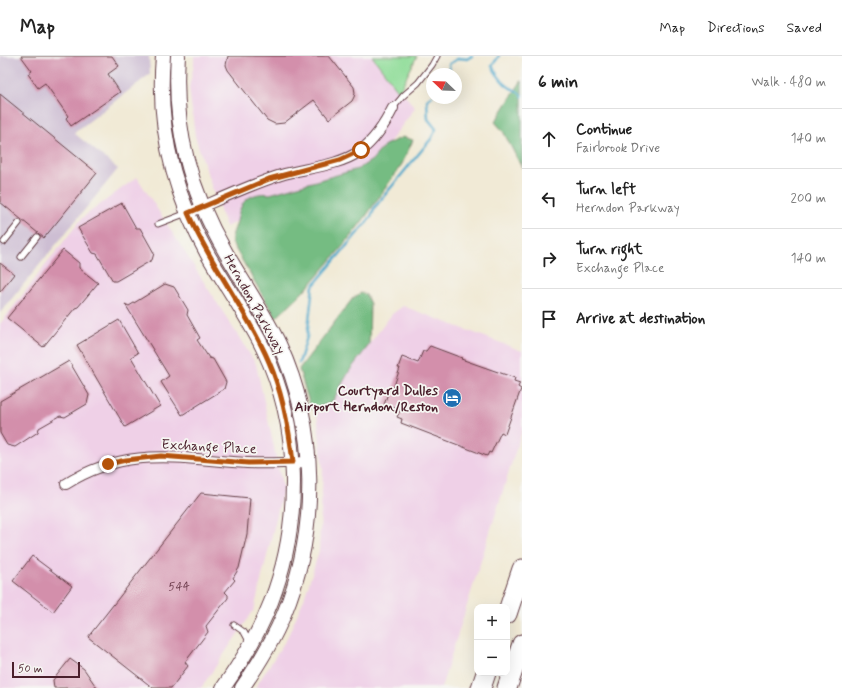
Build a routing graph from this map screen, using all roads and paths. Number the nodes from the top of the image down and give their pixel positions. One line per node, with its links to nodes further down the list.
1 (162, 56): 6 (main road, Herndon Parkway)
2 (178, 56): 5 (main road, Herndon Parkway)
3 (437, 56): 4 (lane)
4 (394, 108): 5 (street)
5 (202, 207): 6 (street); 13 (main road, Herndon Parkway)
6 (188, 213): 8 (lane); 12 (main road, Herndon Parkway)
7 (19, 222): 10 (lane)
8 (158, 224)
9 (37, 237): 11 (lane)
10 (4, 242)
11 (21, 257)
12 (293, 462): 13 (street, Exchange Place); 14 (street, Exchange Place); 19 (main road, Herndon Parkway)
13 (309, 462): 22 (main road, Herndon Parkway)
14 (66, 484)
15 (522, 569): 16 (highway)
16 (510, 605)
17 (234, 625): 19 (lane)
18 (522, 644): 24 (highway)
19 (250, 646): 21 (main road, Herndon Parkway)
20 (485, 676): 23 (highway)
21 (223, 688)
22 (242, 688)
23 (481, 688)
24 (507, 688)

